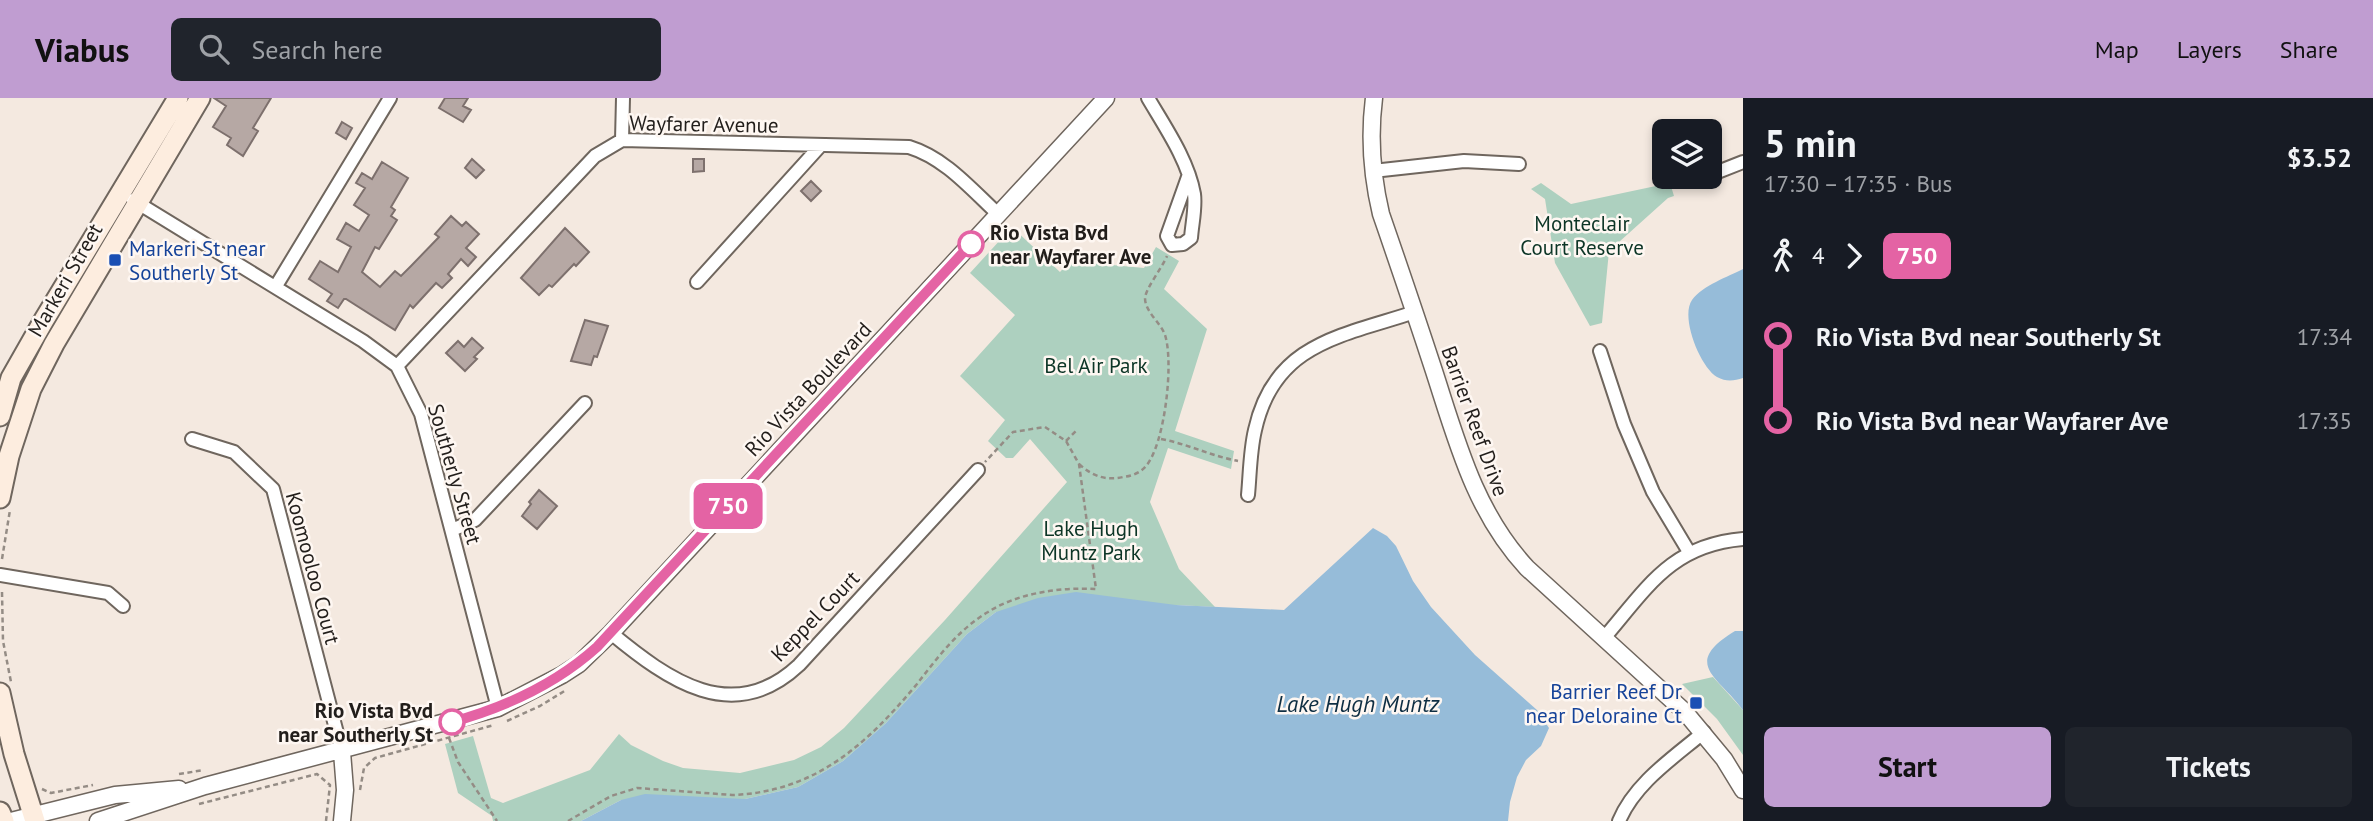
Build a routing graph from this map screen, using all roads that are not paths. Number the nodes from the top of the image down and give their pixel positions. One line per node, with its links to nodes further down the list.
1 (177, 98): 15 (main road, Markeri Street)
2 (200, 98): 15 (main road, Markeri Street)
3 (390, 98): 18 (street)
4 (623, 98): 8 (street)
5 (1106, 98): 16 (street, Rio Vista Boulevard)
6 (1148, 98): 14 (street)
7 (1374, 98): 13 (street, Barrier Reef Drive)
8 (622, 140): 9 (street, Wayfarer Avenue); 21 (street, Wayfarer Avenue)
9 (821, 145): 16 (street, Wayfarer Avenue); 17 (street)
10 (1743, 162): 12 (street)
11 (1519, 164): 13 (street)
12 (1722, 170)
13 (1373, 171): 19 (street, Barrier Reef Drive)
14 (1188, 177): 14 (street)
15 (129, 198): 18 (street, Southerly Street); 22 (main road, Markeri Street); 23 (main road, Markeri Street)
16 (998, 214): 35 (street, Rio Vista Boulevard)
17 (697, 282)
18 (276, 286): 21 (street, Southerly Street)
19 (1415, 312): 28 (street); 36 (street, Barrier Reef Drive)
20 (1600, 351): 32 (street)
21 (397, 366): 30 (street, Southerly Street)
22 (6, 376): 23 (street); 25 (main road, Markeri Street)
23 (31, 389): 29 (main road, Markeri Street)
24 (585, 403): 30 (street)
25 (0, 416)
26 (192, 439): 40 (street, Koomooloo Court)
27 (978, 470): 35 (street, Keppel Court)
28 (1248, 495)
29 (6, 500)
30 (452, 530): 38 (street, Southerly Street)
31 (1743, 539): 32 (street)
32 (1689, 552): 36 (street)
33 (0, 575): 34 (street)
34 (123, 606)
35 (611, 633): 38 (street, Rio Vista Boulevard)
36 (1604, 638): 39 (street, Barrier Reef Drive)
37 (6, 689): 44 (main road)
38 (498, 708): 40 (street, Rio Vista Boulevard)
39 (1704, 732): 42 (street, Barrier Reef Drive); 49 (street)
40 (342, 751): 41 (street, Rio Vista Boulevard); 48 (street)
41 (204, 779): 44 (street, Rio Vista Boulevard); 47 (street, Rio Vista Boulevard)
42 (1743, 790)
43 (0, 812): 45 (main road)
44 (34, 818): 46 (street, Rio Vista Boulevard)
45 (4, 821)
46 (11, 821)
47 (99, 821)
48 (342, 821)
49 (1619, 821)

